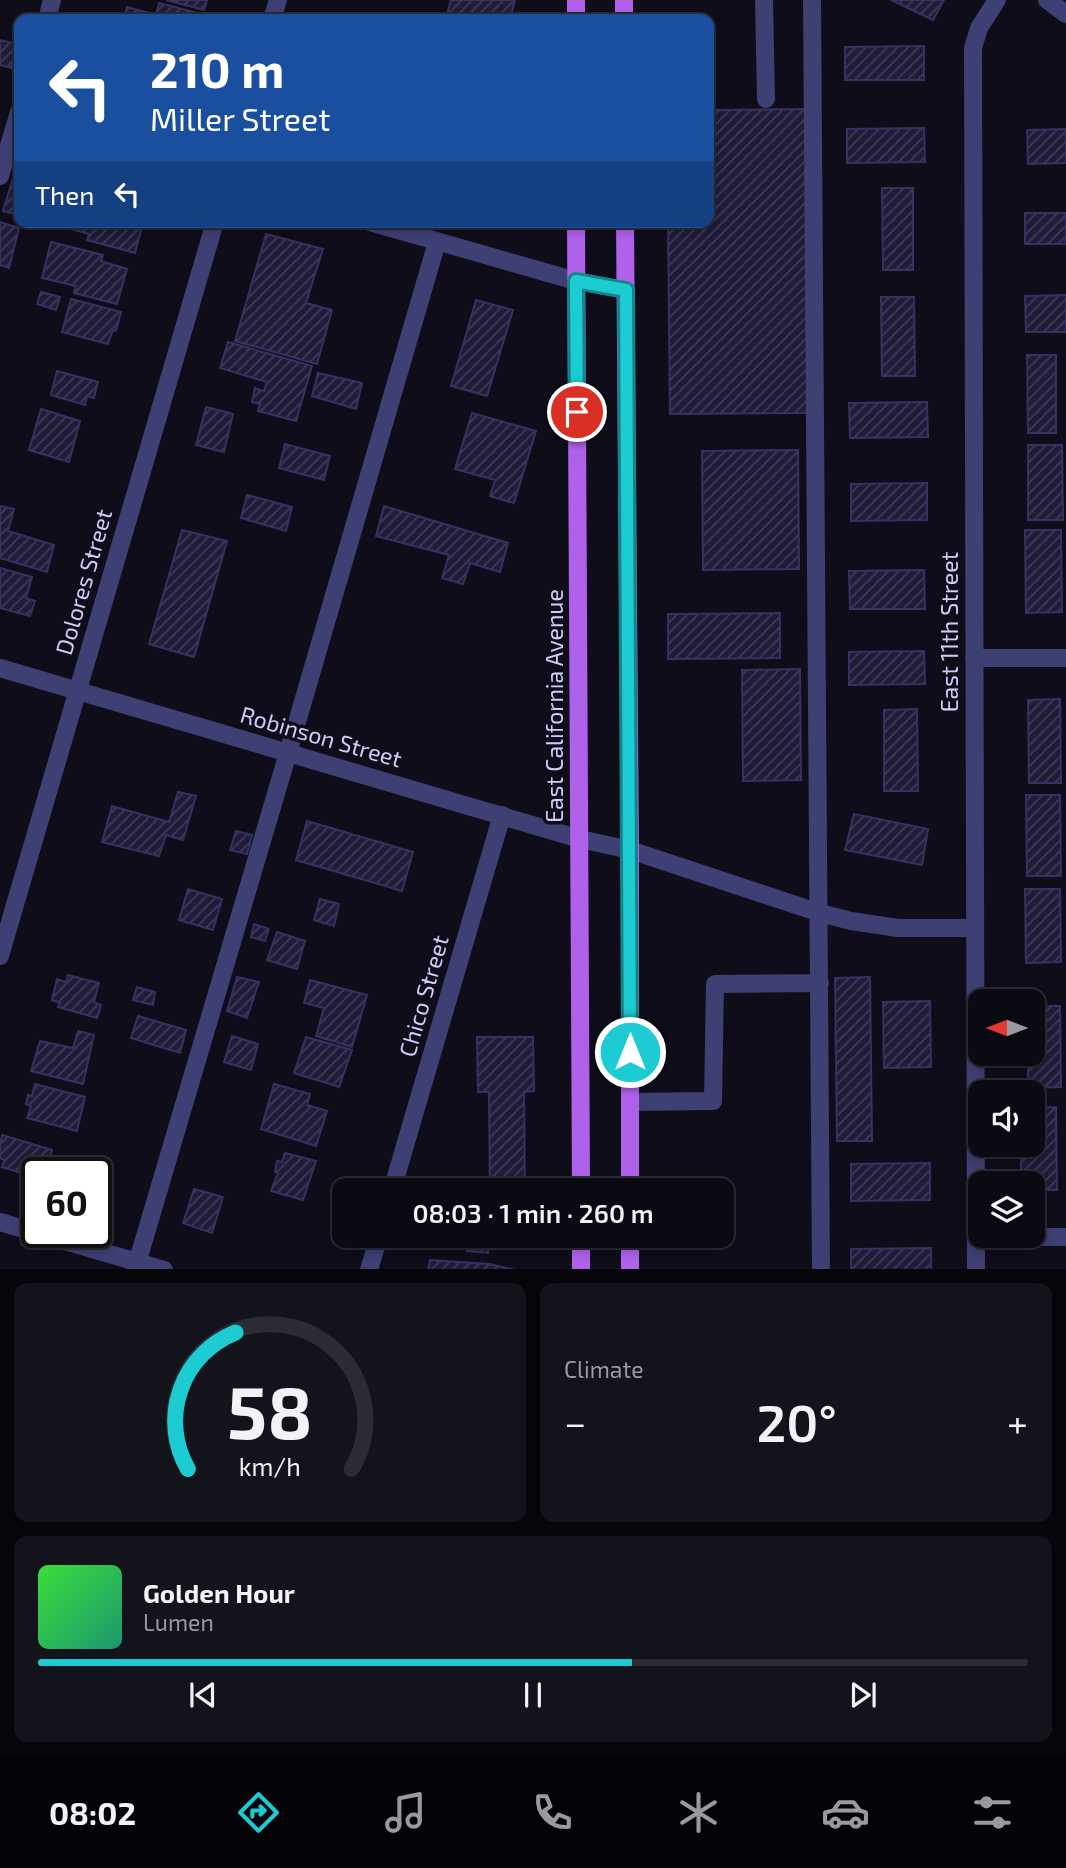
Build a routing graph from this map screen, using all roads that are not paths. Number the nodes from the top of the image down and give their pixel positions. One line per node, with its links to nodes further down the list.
1 (764, 0): 6 (street)
2 (812, 0): 24 (street)
3 (997, 0): 16 (street, East 11th Street)
4 (1047, 0): 5 (street)
5 (1066, 14)
6 (766, 99)
7 (14, 117): 8 (street)
8 (0, 176)
9 (213, 228): 19 (street, Dolores Street)
10 (390, 228): 13 (street)
11 (576, 228): 14 (main road, East California Avenue)
12 (625, 228): 15 (main road)
13 (437, 242): 14 (street); 20 (street)
14 (576, 281): 15 (street); 22 (main road, East California Avenue)
15 (626, 290): 23 (main road)
16 (974, 658): 17 (street); 25 (street, East 11th Street)
17 (1066, 658)
18 (0, 668): 19 (street, Robinson Street)
19 (77, 691): 20 (street, Robinson Street); 26 (street, Dolores Street)
20 (288, 753): 21 (street, Robinson Street); 40 (street)
21 (502, 815): 22 (street, Robinson Street); 30 (street, Chico Street)
22 (580, 839): 23 (street, Robinson Street); 31 (main road, East California Avenue)
23 (630, 850): 24 (street, Robinson Street); 28 (main road)
24 (820, 913): 25 (street, Robinson Street); 27 (street)
25 (975, 928): 29 (street, East 11th Street)
26 (0, 956)
27 (820, 984): 28 (street); 45 (street)
28 (630, 1102): 32 (main road)
29 (976, 1171)
30 (396, 1178)
31 (581, 1178)
32 (630, 1178)
33 (0, 1222): 40 (street)
34 (1045, 1237): 35 (street)
35 (1066, 1237)
36 (375, 1248): 42 (street)
37 (581, 1248): 43 (main road)
38 (630, 1248): 44 (main road)
39 (976, 1248): 46 (street, East 11th Street)
40 (136, 1266): 41 (street)
41 (164, 1269)
42 (369, 1269)
43 (581, 1269)
44 (630, 1269)
45 (821, 1269)
46 (976, 1269)

